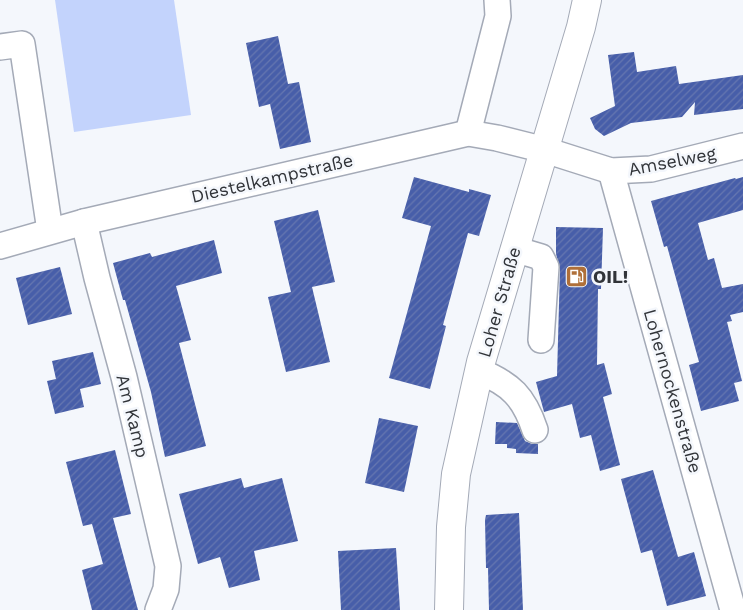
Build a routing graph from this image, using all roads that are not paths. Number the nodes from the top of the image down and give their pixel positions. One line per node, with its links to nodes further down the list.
1 (497, 0): 4 (street)
2 (587, 0): 6 (main road, Loher Straße)
3 (0, 47): 9 (street)
4 (468, 133): 6 (street, Diestelkampstraße); 8 (street, Diestelkampstraße)
5 (743, 146): 7 (street, Amselweg)
6 (545, 150): 7 (street, Amselweg); 11 (main road, Loher Straße)
7 (611, 171): 17 (street, Lohernockenstraße)
8 (84, 222): 9 (street, Diestelkampstraße); 15 (street, Am Kamp)
9 (50, 231): 10 (street, Diestelkampstraße)
10 (0, 246)
11 (514, 249): 12 (street); 13 (main road, Loher Straße)
12 (541, 340)
13 (479, 371): 14 (street); 16 (main road, Loher Straße)
14 (535, 430)
15 (158, 610)
16 (449, 610)
17 (733, 610)

